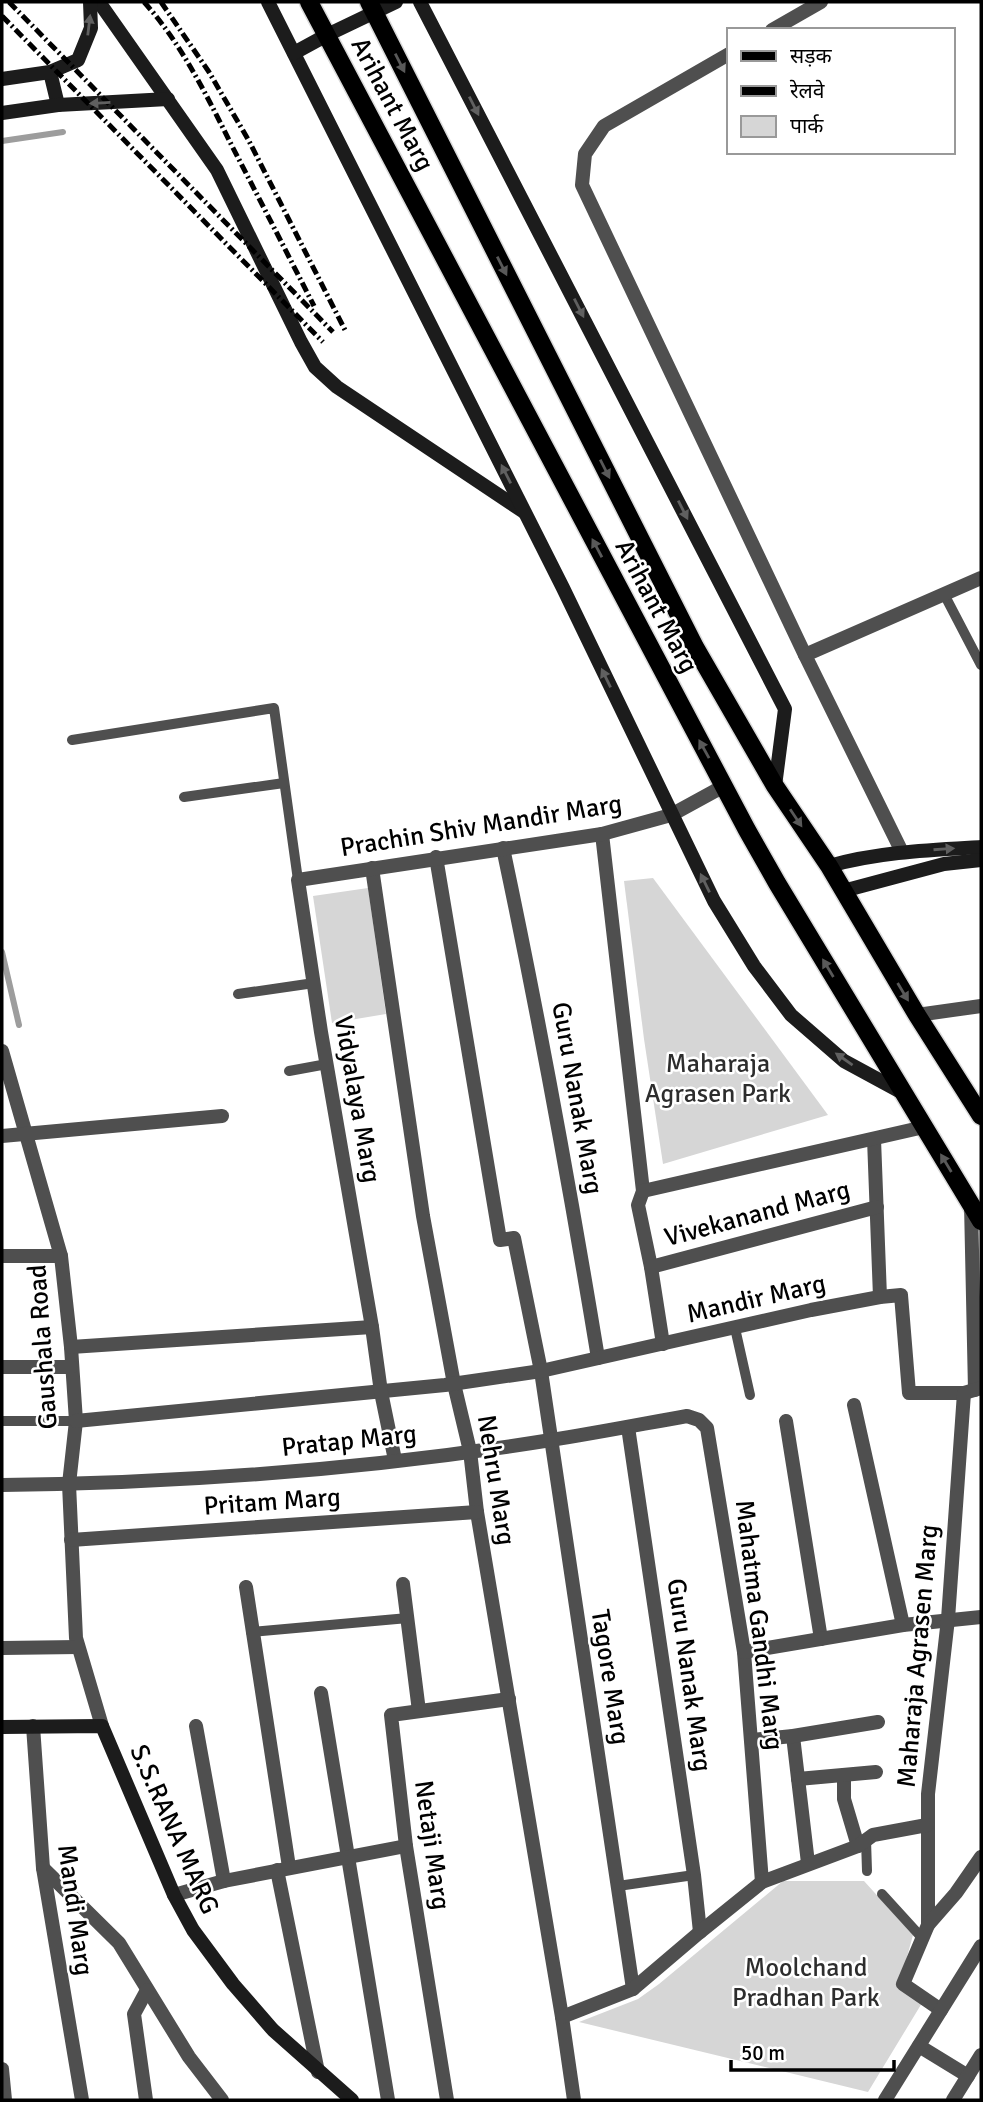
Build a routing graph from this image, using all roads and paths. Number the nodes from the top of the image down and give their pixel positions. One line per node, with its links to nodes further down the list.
1 (90, 2): 13 (street, one-way to 1)
2 (99, 2): 15 (street)
3 (268, 2): 11 (street)
4 (309, 2): 10 (main road, Arihant Marg)
5 (396, 2): 8 (street)
6 (420, 2): 26 (street, one-way to 26)
7 (821, 2): 9 (street)
8 (371, 7): 10 (street); 26 (main road, Arihant Marg, one-way to 26)
9 (776, 28)
10 (327, 35): 11 (street); 25 (main road, Arihant Marg, one-way to 10)
11 (294, 53): 18 (street, one-way to 11)
12 (727, 55): 21 (street)
13 (50, 72): 14 (street); 16 (street)
14 (2, 79)
15 (168, 99): 16 (street, one-way to 16); 18 (street)
16 (58, 105): 17 (street)
17 (2, 113)
18 (525, 512): 28 (street, one-way to 18)
19 (981, 578): 20 (street)
20 (943, 594): 21 (street); 22 (lane)
21 (805, 655): 32 (street)
22 (981, 666)
23 (72, 740): 24 (lane)
24 (284, 783): 27 (lane); 37 (lane)
25 (724, 786): 28 (street, Prachin Shiv Mandir Marg); 46 (main road, Arihant Marg, one-way to 25)
26 (775, 786): 35 (main road, Arihant Marg, one-way to 35)
27 (184, 797)
28 (671, 815): 29 (street, Prachin Shiv Mandir Marg); 46 (street, one-way to 28)
29 (602, 834): 31 (street, Prachin Shiv Mandir Marg); 54 (street)
30 (981, 847): 32 (street, one-way to 30)
31 (503, 849): 33 (street, Prachin Shiv Mandir Marg); 66 (street, Guru Nanak Marg)
32 (902, 852): 35 (street)
33 (436, 858): 36 (street, Prachin Shiv Mandir Marg); 69 (street, Tagore Marg)
34 (981, 860): 38 (street)
35 (829, 866): 38 (main road, Arihant Marg)
36 (372, 868): 37 (street, Prachin Shiv Mandir Marg); 70 (street, Nehru Marg)
37 (298, 880): 39 (street, Vidyalaya Marg)
38 (843, 891): 42 (main road, Arihant Marg, one-way to 42)
39 (314, 983): 40 (lane); 44 (street, Vidyalaya Marg)
40 (238, 994)
41 (981, 1006): 42 (street)
42 (917, 1015): 47 (main road, Arihant Marg)
43 (2, 1051): 52 (street, Gaushala Road)
44 (327, 1064): 45 (lane); 62 (street, Vidyalaya Marg)
45 (289, 1071)
46 (903, 1093): 50 (main road, Arihant Marg)
47 (975, 1095): 49 (main road, Arihant Marg)
48 (222, 1116): 52 (street)
49 (981, 1116)
50 (924, 1128): 53 (street); 55 (main road, Arihant Marg, one-way to 50)
51 (2, 1136): 52 (street)
52 (25, 1136): 59 (street, Gaushala Road)
53 (874, 1139): 54 (street); 56 (street)
54 (643, 1191): 60 (street)
55 (971, 1204): 57 (main road, Arihant Marg); 71 (street, Maharaja Agrasen Marg)
56 (877, 1207): 60 (street, Vivekanand Marg); 61 (street)
57 (981, 1221)
58 (2, 1256): 59 (street)
59 (61, 1256): 65 (street, Gaushala Road)
60 (651, 1267): 64 (street)
61 (880, 1297): 63 (street, Mandir Marg); 71 (street)
62 (372, 1327): 65 (street); 72 (street, Vidyalaya Marg)
63 (735, 1328): 64 (street, Mandir Marg); 73 (lane)
64 (663, 1344): 66 (street, Mandir Marg)
65 (71, 1347): 68 (street, Gaushala Road)
66 (598, 1359): 69 (street, Mandir Marg)
67 (2, 1367): 68 (street)
68 (71, 1367): 77 (street, Gaushala Road)
69 (541, 1371): 70 (street, Mandir Marg); 80 (street, Tagore Marg)
70 (454, 1384): 72 (street, Mandir Marg); 81 (street, Nehru Marg)
71 (973, 1390): 91 (street, Maharaja Agrasen Marg)
72 (381, 1392): 77 (street, Mandir Marg); 82 (street, Vidyalaya Marg)
73 (750, 1395)
74 (854, 1405): 92 (street)
75 (699, 1420): 79 (street, Pratap Marg); 97 (street, Mahatma Gandhi Marg)
76 (2, 1421): 77 (lane)
77 (76, 1421): 83 (street, Gaushala Road)
78 (786, 1421): 94 (street)
79 (628, 1427): 80 (street, Pratap Marg); 120 (street, Guru Nanak Marg)
80 (551, 1441): 81 (street, Pratap Marg); 123 (street, Tagore Marg)
81 (470, 1451): 82 (street, Pratap Marg); 85 (street, Nehru Marg)
82 (395, 1460): 83 (street, Pratap Marg)
83 (69, 1484): 84 (street, Pratap Marg); 86 (street, Gaushala Road)
84 (2, 1485)
85 (477, 1512): 86 (street, Pritam Marg); 99 (street, Nehru Marg)
86 (71, 1540): 95 (street, Gaushala Road)
87 (403, 1584): 90 (street)
88 (246, 1587): 93 (street)
89 (981, 1617): 91 (street)
90 (408, 1618): 93 (lane); 100 (street)
91 (948, 1619): 92 (street); 111 (street, Maharaja Agrasen Marg)
92 (903, 1625): 94 (street)
93 (251, 1632): 118 (street)
94 (821, 1639): 97 (street)
95 (78, 1647): 96 (street); 103 (street, Gaushala Road)
96 (2, 1648)
97 (744, 1651): 107 (street, Mahatma Gandhi Marg)
98 (321, 1693): 115 (street)
99 (509, 1699): 100 (street, Netaji Marg); 133 (street, Nehru Marg)
100 (419, 1711): 113 (street, Netaji Marg)
101 (878, 1721): 106 (street)
102 (33, 1726): 103 (street); 105 (street); 117 (street, Mandi Marg)
103 (102, 1726): 125 (street, S.S.RANA MARG)
104 (196, 1726): 121 (street)
105 (2, 1727)
106 (793, 1737): 107 (street); 110 (street)
107 (751, 1740): 122 (street, Mahatma Gandhi Marg)
108 (876, 1772): 109 (street)
109 (844, 1776): 110 (street); 112 (street)
110 (798, 1779): 116 (street)
111 (928, 1825): 112 (street); 126 (street, Maharaja Agrasen Marg)
112 (862, 1843): 116 (street); 119 (lane)
113 (406, 1846): 115 (street); 145 (street, Netaji Marg)
114 (981, 1857): 126 (street)
115 (347, 1858): 118 (street); 144 (street)
116 (808, 1863): 122 (street)
117 (43, 1868): 131 (street); 140 (street, Mandi Marg)
118 (283, 1869): 121 (street); 137 (street)
119 (867, 1871)
120 (694, 1875): 123 (lane); 127 (street, Guru Nanak Marg)
121 (224, 1881): 125 (street)
122 (762, 1882): 127 (street)
123 (618, 1886): 130 (street, Tagore Marg)
124 (883, 1894): 128 (lane)
125 (174, 1895): 137 (street, S.S.RANA MARG)
126 (928, 1925): 128 (street)
127 (700, 1932): 130 (street)
128 (923, 1939): 132 (street)
129 (981, 1946): 132 (street)
130 (633, 1989): 133 (street)
131 (148, 1990): 141 (street); 142 (street)
132 (941, 2010): 134 (street)
133 (562, 2017): 146 (street, Nehru Marg)
134 (919, 2046): 138 (street); 147 (street)
135 (981, 2054): 138 (street)
136 (2, 2069): 139 (street)
137 (318, 2072): 143 (street, S.S.RANA MARG)
138 (968, 2076): 148 (street)
139 (5, 2100)
140 (82, 2100)
141 (145, 2100)
142 (222, 2100)
143 (352, 2100)
144 (388, 2100)
145 (447, 2100)
146 (574, 2100)
147 (886, 2100)
148 (953, 2100)

